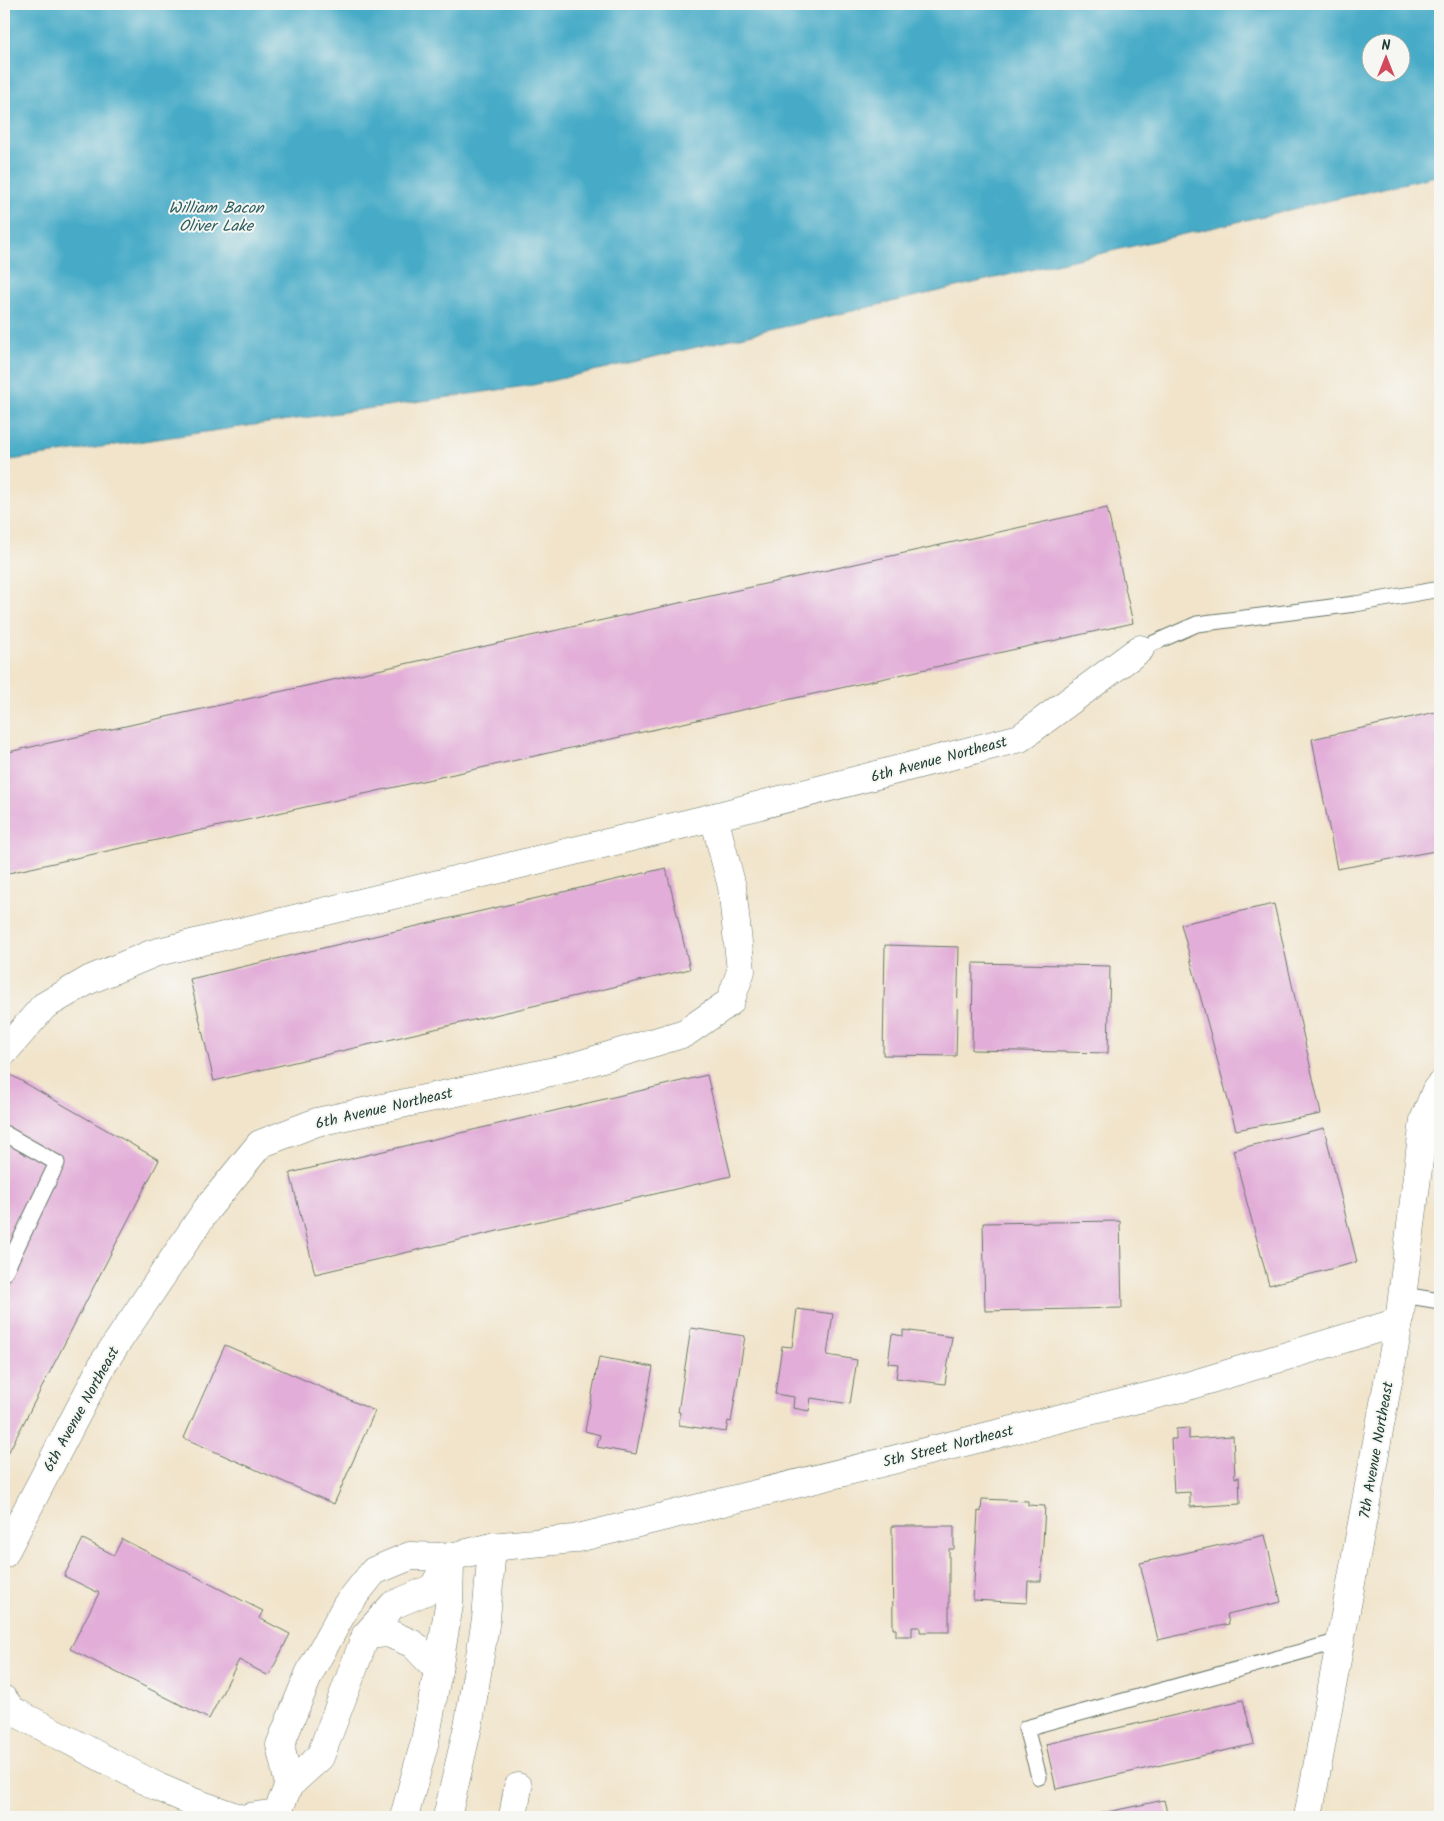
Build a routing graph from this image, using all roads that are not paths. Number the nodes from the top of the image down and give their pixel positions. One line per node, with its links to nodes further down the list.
1 (1440, 588): 2 (lane)
2 (1140, 649): 3 (street, 6th Avenue Northeast)
3 (714, 817): 4 (street, 6th Avenue Northeast); 12 (street, 6th Avenue Northeast)
4 (4, 1052)
5 (1440, 1084): 8 (street, 7th Avenue Northeast)
6 (4, 1133): 7 (lane)
7 (4, 1274)
8 (1403, 1295): 9 (lane); 10 (street, 7th Avenue Northeast)
9 (1440, 1301)
10 (1399, 1322): 11 (street, 5th Street Northeast); 15 (street, 7th Avenue Northeast)
11 (492, 1548): 13 (street, 5th Street Northeast); 26 (street)
12 (4, 1554)
13 (450, 1557): 14 (street); 16 (street); 18 (street, 5th Street Northeast)
14 (366, 1635): 16 (street); 19 (street)
15 (1340, 1641): 20 (lane); 28 (street, 7th Avenue Northeast)
16 (438, 1670): 25 (street)
17 (4, 1700): 23 (street)
18 (294, 1710): 19 (street); 21 (street, 5th Street Northeast)
19 (334, 1723): 21 (street)
20 (1039, 1777)
21 (289, 1785): 24 (street)
22 (518, 1787): 27 (street)
23 (236, 1817)
24 (249, 1817)
25 (404, 1817)
26 (447, 1817)
27 (513, 1817)
28 (1308, 1817)

